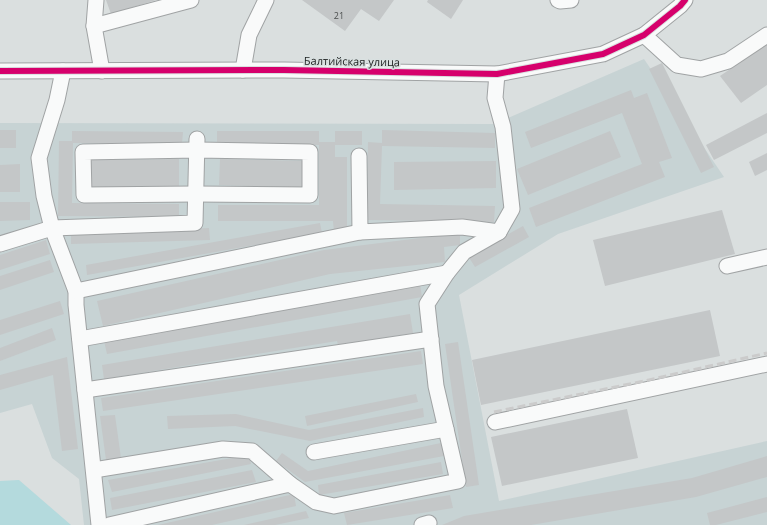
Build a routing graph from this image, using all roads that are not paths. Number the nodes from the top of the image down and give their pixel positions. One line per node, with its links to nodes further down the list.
1 (96, 0): 7 (street)
2 (191, 0): 7 (street)
3 (266, 0): 10 (street)
4 (558, 0): 5 (street)
5 (570, 0)
6 (679, 2): 8 (street, Балтийская улица)
7 (94, 26): 13 (street)
8 (644, 35): 9 (street); 14 (street, Балтийская улица)
9 (767, 35)
10 (243, 70): 13 (street, Балтийская улица); 14 (street, Балтийская улица)
11 (0, 71): 12 (street, Балтийская улица)
12 (63, 71): 13 (street, Балтийская улица); 18 (street)
13 (102, 71)
14 (497, 74): 20 (street)
15 (197, 144): 17 (street); 17 (street); 17 (street)
16 (359, 156): 19 (street)
17 (195, 194): 18 (street)
18 (52, 228): 21 (street); 25 (street)
19 (360, 232): 20 (street); 25 (street)
20 (499, 232): 24 (street)
21 (0, 244)
22 (767, 257): 23 (street)
23 (727, 266)
24 (447, 274): 26 (street); 27 (street)
25 (76, 291): 27 (street)
26 (431, 338): 29 (street); 31 (street)
27 (80, 340): 29 (street)
28 (767, 364): 30 (street)
29 (85, 390): 33 (street)
30 (495, 422)
31 (446, 429): 32 (street); 34 (street)
32 (314, 452)
33 (94, 470): 34 (street); 35 (street)
34 (290, 484): 36 (street)
35 (100, 525)
36 (109, 525)

